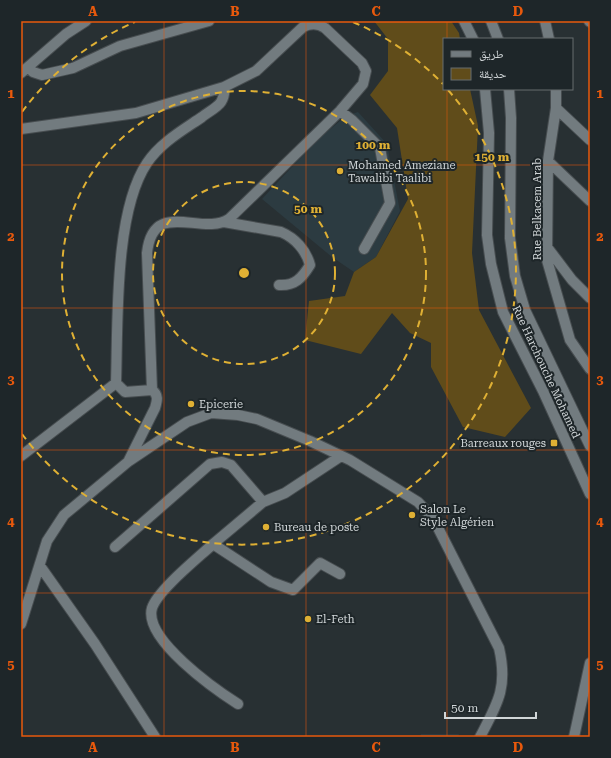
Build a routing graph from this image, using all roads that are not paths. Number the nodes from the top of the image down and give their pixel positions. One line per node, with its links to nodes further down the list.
1 (86, 21): 9 (street)
2 (208, 21): 9 (street)
3 (464, 21): 6 (street)
4 (491, 21): 7 (street)
5 (544, 21): 8 (street)
6 (472, 38)
7 (498, 38)
8 (549, 38)
9 (25, 70)
10 (224, 87): 15 (street); 16 (street); 26 (street)
11 (485, 90): 32 (street, Rue Harchouche Mohamed)
12 (509, 90): 28 (street, Rue Harchouche Mohamed)
13 (556, 90): 14 (street, Rue Belkacem Arab)
14 (556, 108): 17 (street); 18 (street, Rue Belkacem Arab)
15 (340, 111): 20 (street); 22 (street)
16 (21, 129)
17 (590, 140)
18 (548, 161): 19 (street); 21 (street, Rue Belkacem Arab)
19 (590, 201)
20 (224, 222): 23 (street); 27 (street)
21 (547, 247): 24 (street); 25 (street, Rue Belkacem Arab)
22 (364, 249)
23 (279, 285)
24 (590, 298)
25 (590, 369)
26 (116, 383): 27 (street); 29 (street)
27 (152, 390): 31 (street)
28 (590, 446)
29 (21, 456)
30 (341, 456): 31 (street); 33 (street); 42 (street)
31 (129, 461): 36 (street)
32 (590, 494)
33 (263, 502): 34 (street); 35 (street)
34 (213, 544): 37 (street); 40 (street)
35 (115, 547)
36 (40, 566): 38 (street); 41 (street)
37 (340, 574)
38 (21, 624)
39 (590, 663): 43 (street)
40 (238, 704)
41 (155, 737)
42 (480, 737)
43 (574, 737)

